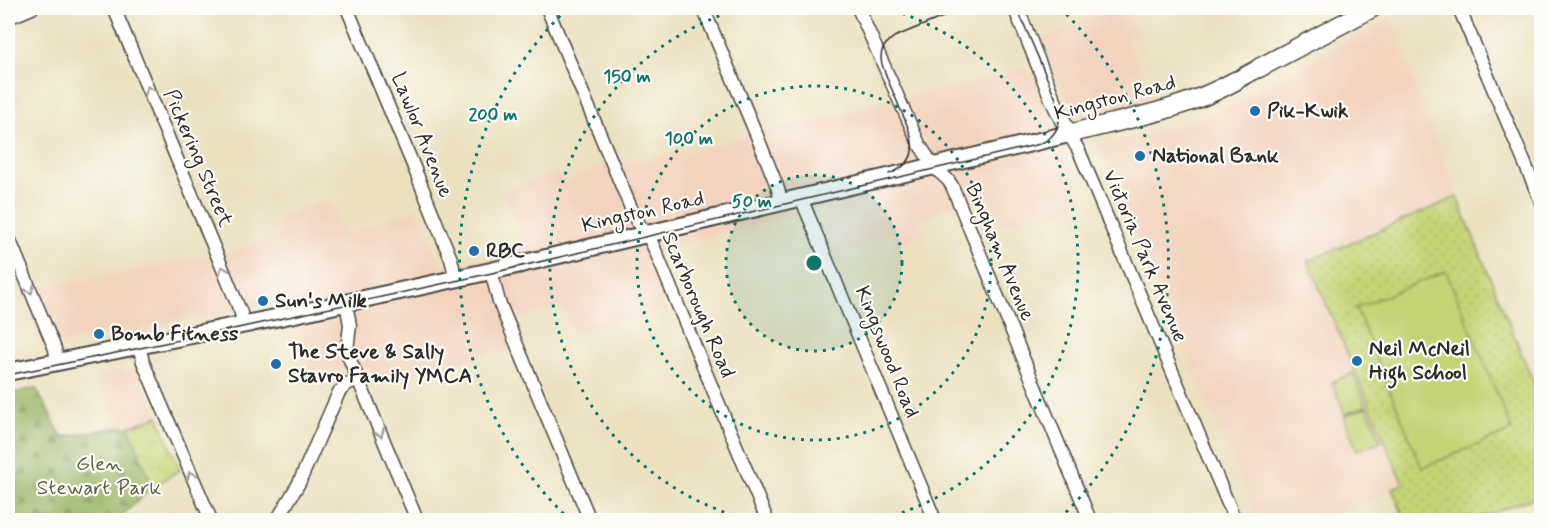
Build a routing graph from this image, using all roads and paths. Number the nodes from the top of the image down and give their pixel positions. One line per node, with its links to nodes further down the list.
1 (32, 8): 10 (street)
2 (114, 8): 23 (street, Pickering Street, one-way to 2)
3 (347, 8): 21 (street, Lawlor Avenue)
4 (547, 8): 18 (street, Scarborough Road)
5 (703, 8): 16 (street)
6 (858, 8): 14 (street, Bingham Avenue)
7 (1016, 8): 13 (street, Victoria Park Avenue)
8 (1372, 8): 11 (main road, Kingston Road)
9 (1459, 8): 17 (street)
10 (8, 18)
11 (1258, 68): 12 (main road, Kingston Road)
12 (1234, 81): 13 (main road, Kingston Road)
13 (1069, 134): 14 (main road, Kingston Road); 35 (street, Victoria Park Avenue)
14 (934, 166): 15 (main road, Kingston Road); 34 (street, Bingham Avenue)
15 (801, 198): 16 (main road, Kingston Road); 33 (street, Kingswood Road)
16 (782, 202): 18 (main road, Kingston Road)
17 (1542, 204)
18 (646, 234): 20 (main road, Kingston Road); 32 (street, Scarborough Road)
19 (8, 236): 25 (street, one-way to 25)
20 (491, 271): 21 (main road, Kingston Road); 31 (street)
21 (456, 279): 22 (main road, Kingston Road)
22 (345, 303): 23 (main road, Kingston Road); 27 (street)
23 (243, 324): 24 (main road, Kingston Road)
24 (139, 345): 25 (main road, Kingston Road); 28 (street, one-way to 24)
25 (57, 362): 26 (main road, Kingston Road)
26 (8, 372)
27 (358, 379): 29 (street); 30 (street, one-way to 30)
28 (211, 520)
29 (277, 520)
30 (417, 520)
31 (590, 520)
32 (767, 520)
33 (935, 520)
34 (1090, 520)
35 (1235, 520)

